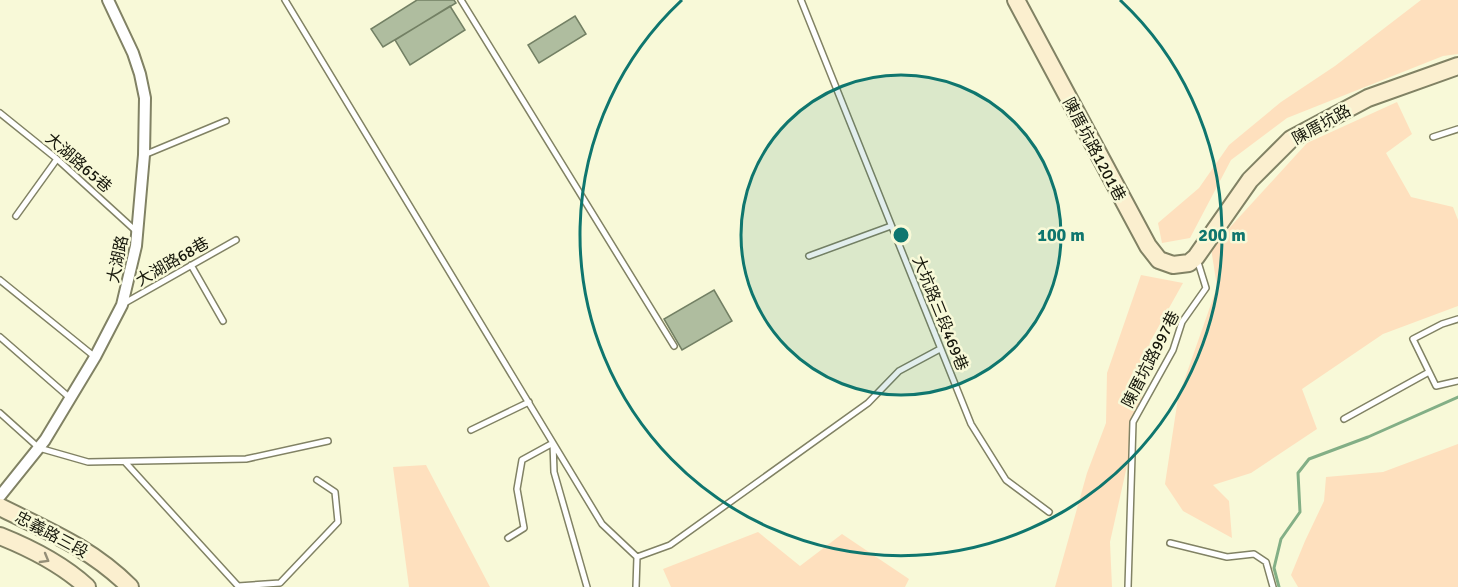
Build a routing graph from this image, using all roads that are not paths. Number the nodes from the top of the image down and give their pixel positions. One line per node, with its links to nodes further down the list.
1 (108, 0): 11 (street, 大湖路)
2 (285, 0): 31 (lane)
3 (461, 0): 25 (lane)
4 (801, 0): 14 (lane, 大坑路三段469巷)
5 (1016, 0): 18 (street, 陳厝坑路1201巷)
6 (1458, 66): 18 (street, 陳厝坑路)
7 (0, 113): 12 (lane, 大湖路65巷)
8 (226, 121): 11 (lane)
9 (1458, 129): 10 (lane)
10 (1433, 137)
11 (144, 155): 15 (street, 大湖路)
12 (57, 159): 13 (lane); 15 (lane, 大湖路65巷)
13 (16, 216)
14 (891, 226): 17 (lane); 26 (lane, 大坑路三段469巷)
15 (138, 233): 21 (street, 大湖路)
16 (236, 240): 19 (lane, 大湖路68巷)
17 (809, 256)
18 (1196, 257): 52 (lane, 陳厝坑路997巷)
19 (191, 266): 21 (lane, 大湖路68巷); 23 (lane)
20 (0, 280): 27 (lane)
21 (122, 305): 27 (street, 大湖路)
22 (1458, 319): 28 (lane)
23 (223, 321)
24 (0, 337): 30 (lane)
25 (674, 346)
26 (940, 349): 42 (lane, 大坑路三段469巷); 46 (lane)
27 (95, 357): 30 (street, 大湖路)
28 (1429, 372): 29 (lane); 33 (lane)
29 (1458, 381)
30 (70, 398): 37 (street, 大湖路)
31 (529, 402): 34 (lane); 36 (lane)
32 (0, 413): 37 (lane)
33 (1344, 419)
34 (471, 430)
35 (328, 441): 38 (lane)
36 (553, 443): 44 (lane); 46 (lane); 50 (lane)
37 (39, 447): 38 (lane); 40 (street, 大湖路)
38 (125, 462): 47 (lane)
39 (317, 480): 47 (lane)
40 (2, 489)
41 (0, 507): 49 (street, 忠義路三段)
42 (1049, 512)
43 (0, 536): 48 (street, 忠義路三段, one-way to 48)
44 (508, 538)
45 (1170, 543): 53 (lane)
46 (637, 557): 51 (lane)
47 (282, 585)
48 (87, 587)
49 (129, 587)
50 (587, 587)
51 (636, 587)
52 (1128, 587)
53 (1273, 587)

